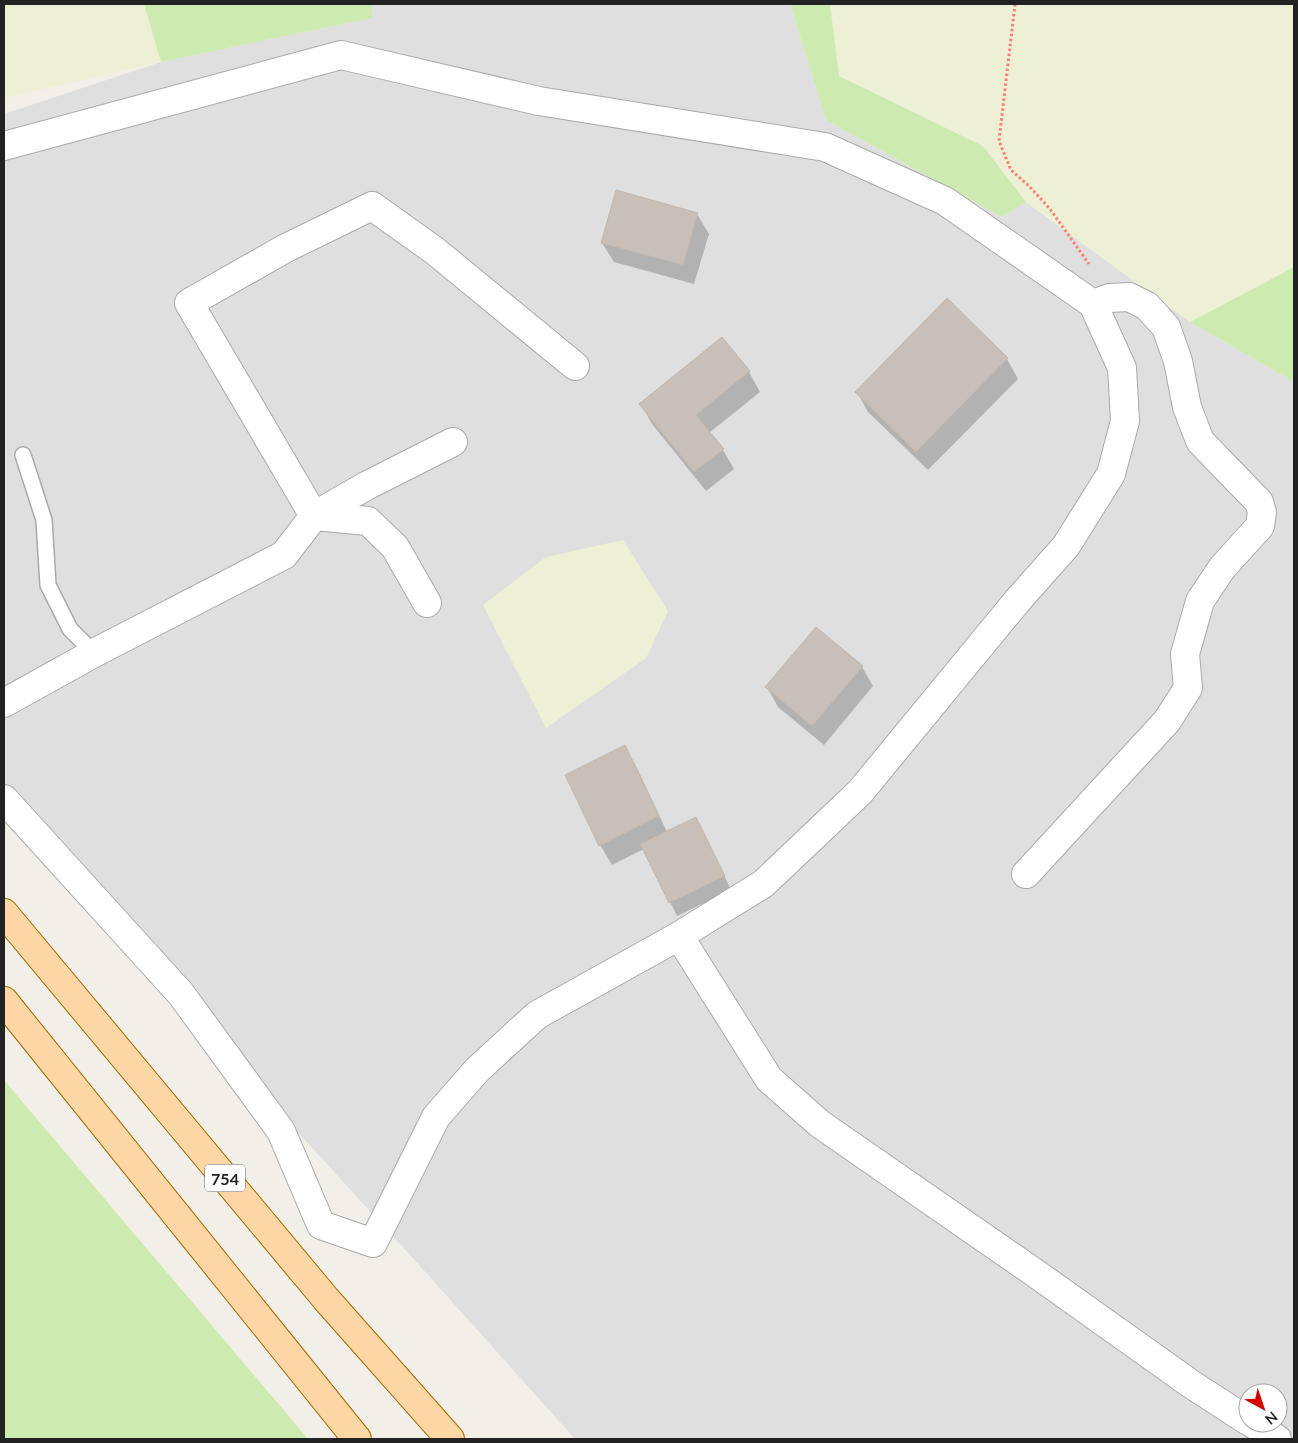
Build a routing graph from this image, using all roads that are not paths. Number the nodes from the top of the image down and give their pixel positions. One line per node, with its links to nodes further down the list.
1 (4, 146): 2 (street)
2 (1101, 301): 11 (street); 13 (street)
3 (575, 366): 6 (street)
4 (453, 442): 6 (street)
5 (23, 456): 8 (lane)
6 (314, 516): 7 (street); 8 (street)
7 (427, 603)
8 (94, 653): 9 (street)
9 (4, 703)
10 (4, 799): 13 (street)
11 (1026, 874)
12 (4, 913): 17 (main road, 754)
13 (680, 936): 15 (street)
14 (4, 1001): 16 (main road)
15 (1238, 1415)
16 (357, 1439)
17 (450, 1439)

